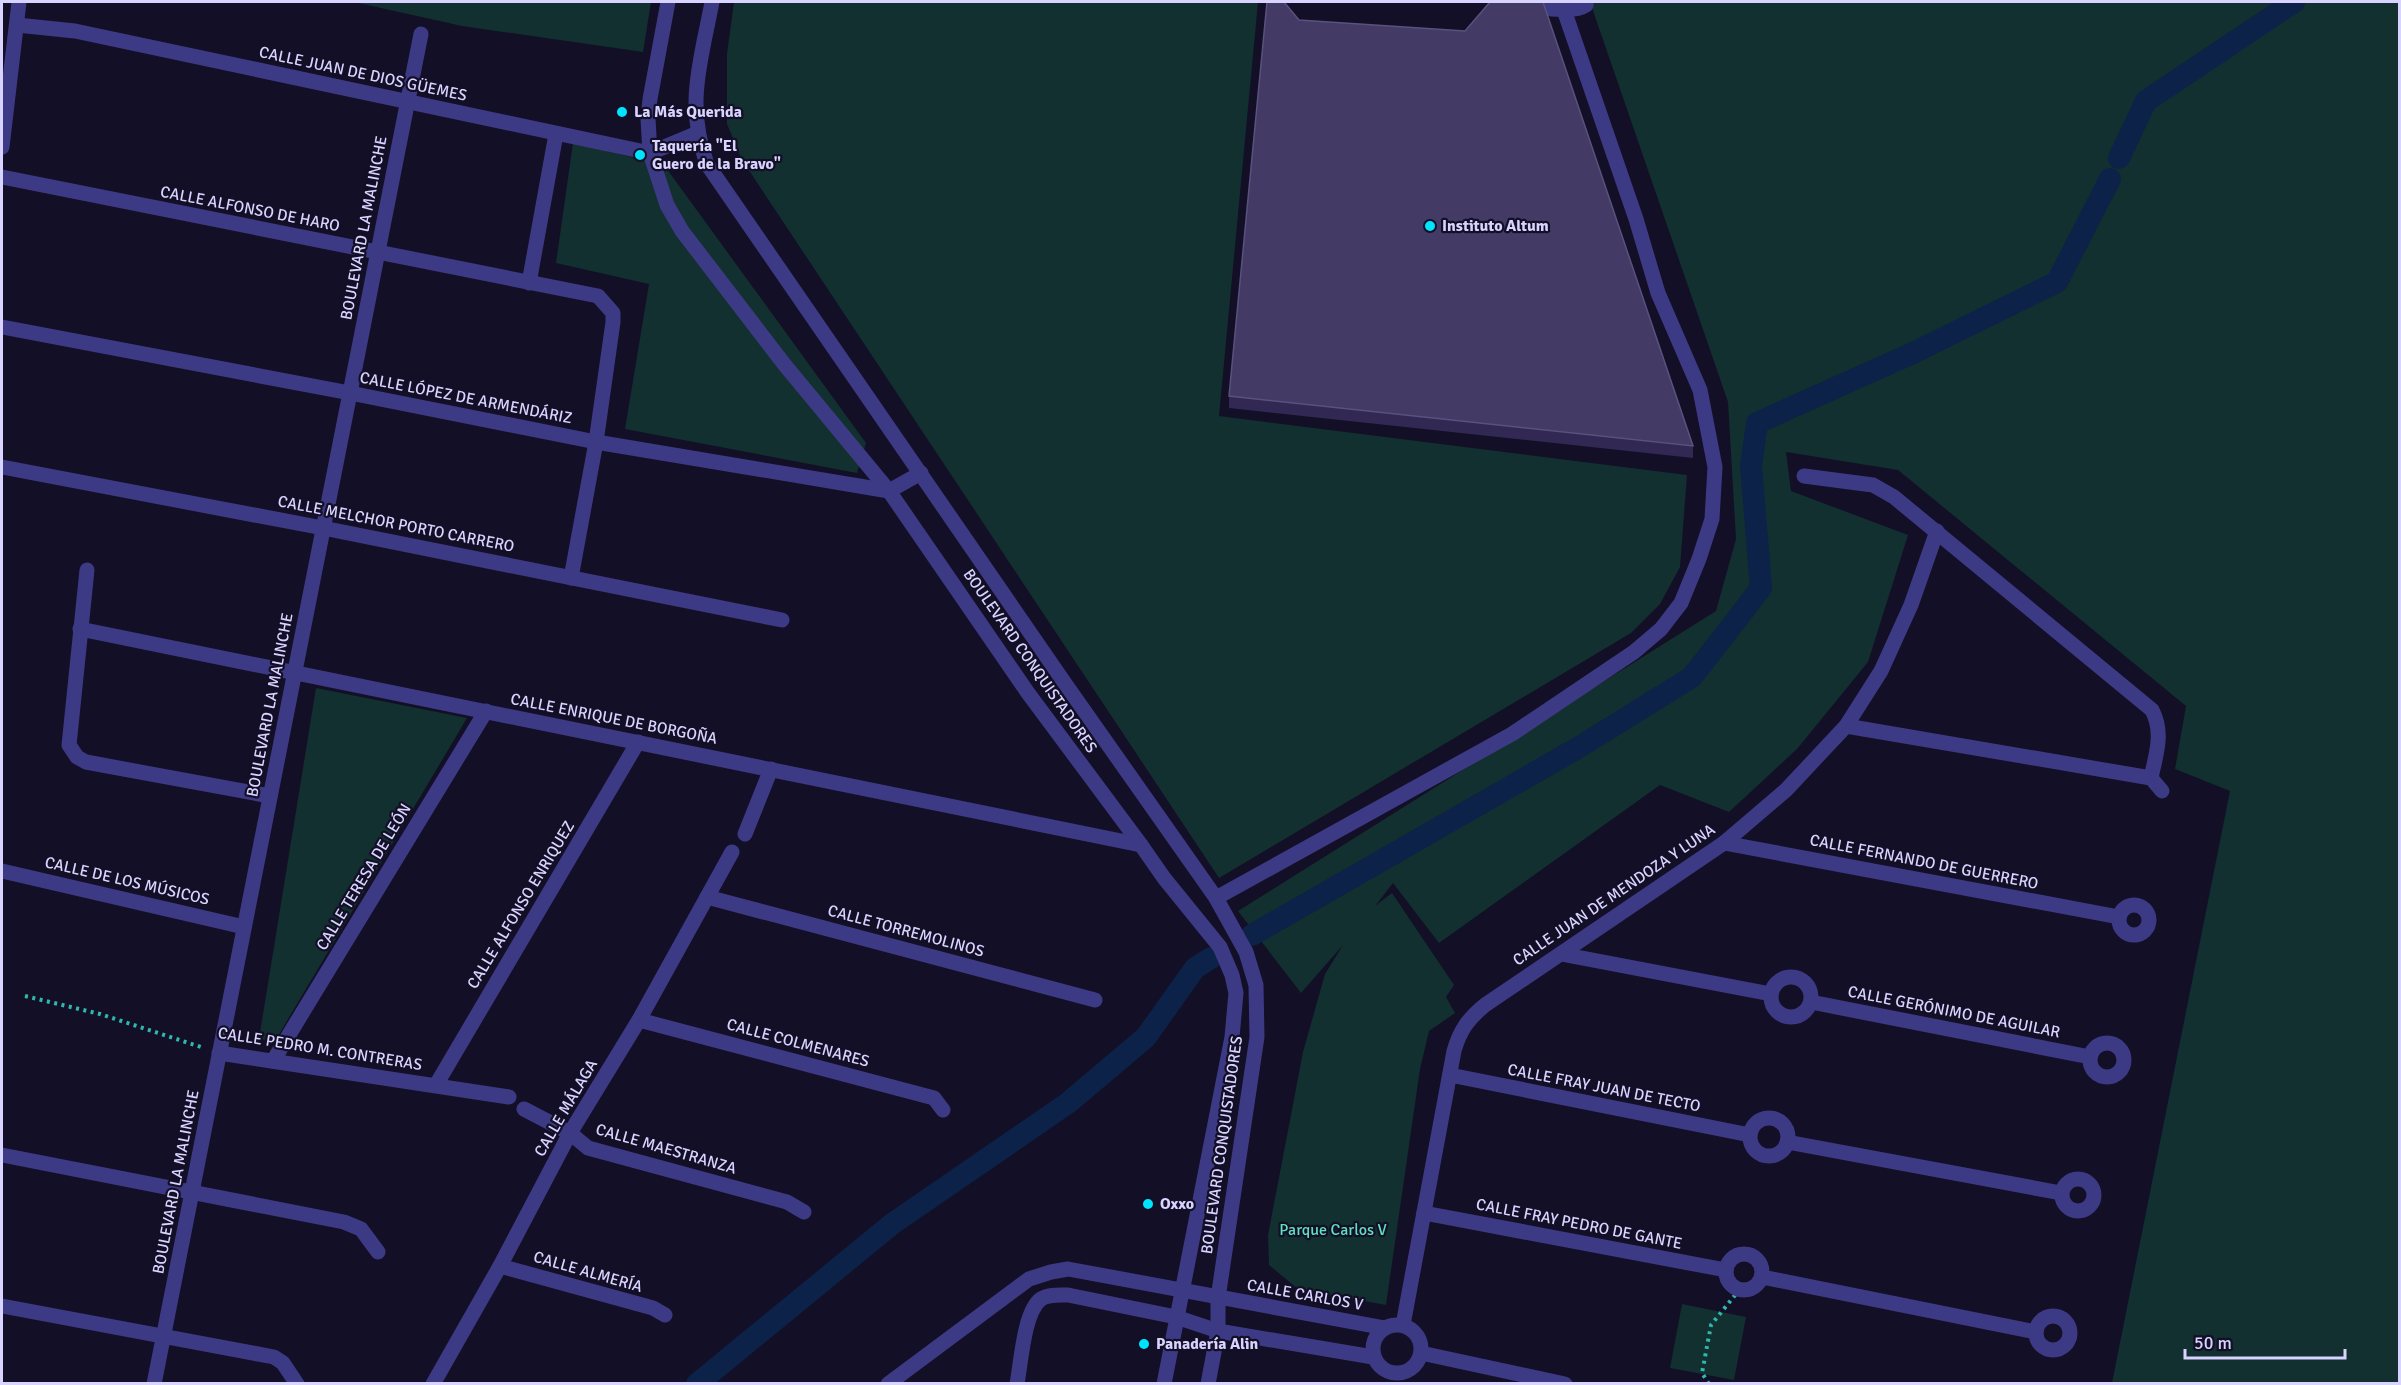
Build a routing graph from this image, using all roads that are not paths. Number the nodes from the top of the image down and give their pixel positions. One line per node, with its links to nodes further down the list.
1 (19, 2): 7 (street)
2 (668, 2): 13 (street, BOULEVARD CONQUISTADORES)
3 (712, 2): 10 (street, BOULEVARD CONQUISTADORES)
4 (1506, 2): 6 (street)
5 (1586, 2): 6 (street)
6 (1564, 10): 44 (street)
7 (17, 25): 9 (street, CALLE JUAN DE DIOS GÜEMES); 12 (street)
8 (421, 34): 9 (street, BOULEVARD LA MALINCHE)
9 (407, 102): 11 (street, CALLE JUAN DE DIOS GÜEMES); 15 (street, BOULEVARD LA MALINCHE)
10 (698, 133): 13 (street); 21 (street, BOULEVARD CONQUISTADORES)
11 (556, 134): 13 (street, CALLE JUAN DE DIOS GÜEMES); 16 (street)
12 (2, 147)
13 (650, 153): 23 (street, BOULEVARD CONQUISTADORES)
14 (2, 177): 15 (street, CALLE ALFONSO DE HARO)
15 (377, 252): 16 (street, CALLE ALFONSO DE HARO); 18 (street, BOULEVARD LA MALINCHE)
16 (529, 283): 19 (street, CALLE ALFONSO DE HARO)
17 (2, 327): 18 (street, CALLE LÓPEZ DE ARMENDÁRIZ)
18 (350, 393): 19 (street, CALLE LÓPEZ DE ARMENDÁRIZ); 24 (street, BOULEVARD LA MALINCHE)
19 (596, 442): 23 (street, CALLE LÓPEZ DE ARMENDÁRIZ); 27 (street)
20 (2, 467): 24 (street, CALLE MELCHOR PORTO CARRERO)
21 (921, 473): 23 (street); 44 (street, BOULEVARD CONQUISTADORES)
22 (1804, 476): 25 (street)
23 (889, 491): 40 (street, BOULEVARD CONQUISTADORES)
24 (323, 528): 27 (street, CALLE MELCHOR PORTO CARRERO); 30 (street, BOULEVARD LA MALINCHE)
25 (1937, 531): 32 (street, CALLE JUAN DE MENDOZA Y LUNA); 35 (street)
26 (87, 570): 29 (street)
27 (571, 578): 28 (street, CALLE MELCHOR PORTO CARRERO)
28 (782, 620)
29 (80, 629): 30 (street, CALLE ENRIQUE DE BORGOÑA); 37 (street)
30 (295, 672): 31 (street, CALLE ENRIQUE DE BORGOÑA); 37 (street, BOULEVARD LA MALINCHE)
31 (486, 711): 33 (street, CALLE ENRIQUE DE BORGOÑA); 54 (street, CALLE TERESA DE LEÓN)
32 (1846, 726): 35 (street); 39 (street, CALLE JUAN DE MENDOZA Y LUNA)
33 (638, 742): 34 (street, CALLE ENRIQUE DE BORGOÑA); 56 (street, CALLE ALFONSO ENRIQUEZ)
34 (771, 770): 38 (street); 40 (street, CALLE ENRIQUE DE BORGOÑA)
35 (2151, 778): 36 (street)
36 (2162, 791)
37 (270, 796): 46 (street, BOULEVARD LA MALINCHE)
38 (745, 834)
39 (1724, 843): 45 (street, CALLE FERNANDO DE GUERRERO); 47 (street, CALLE JUAN DE MENDOZA Y LUNA)
40 (1141, 844): 73 (street, BOULEVARD CONQUISTADORES)
41 (732, 852): 43 (street, CALLE MÁLAGA)
42 (2, 871): 46 (street, CALLE DE LOS MÚSICOS)
43 (707, 897): 49 (street, CALLE TORREMOLINOS); 51 (street, CALLE MÁLAGA)
44 (1216, 898): 74 (street, BOULEVARD CONQUISTADORES)
45 (2119, 917)
46 (244, 927): 52 (street, BOULEVARD LA MALINCHE)
47 (1561, 954): 48 (street); 55 (street, CALLE JUAN DE MENDOZA Y LUNA)
48 (1771, 994): 50 (street); 50 (street)
49 (1095, 1000)
50 (1811, 1002): 53 (street, CALLE GERÓNIMO DE AGUILAR)
51 (639, 1020): 59 (street, CALLE COLMENARES); 60 (street, CALLE MÁLAGA)
52 (219, 1053): 54 (street, CALLE PEDRO M. CONTRERAS); 64 (street, BOULEVARD LA MALINCHE)
53 (2090, 1057)
54 (273, 1061): 56 (street, CALLE PEDRO M. CONTRERAS)
55 (1450, 1075): 61 (street, CALLE FRAY JUAN DE TECTO); 67 (street, CALLE JUAN DE MENDOZA Y LUNA)
56 (436, 1085): 57 (street, CALLE PEDRO M. CONTRERAS)
57 (509, 1097)
58 (524, 1109): 60 (street, CALLE MAESTRANZA)
59 (943, 1110)
60 (570, 1133): 66 (street, CALLE MAESTRANZA); 69 (street, CALLE MÁLAGA)
61 (1750, 1135): 62 (street); 62 (street)
62 (1787, 1142): 65 (street)
63 (2, 1155): 64 (street)
64 (192, 1193): 68 (street); 83 (street, BOULEVARD LA MALINCHE)
65 (2061, 1193)
66 (804, 1212)
67 (1424, 1213): 70 (street, CALLE FRAY PEDRO DE GANTE); 79 (street, CALLE JUAN DE MENDOZA Y LUNA)
68 (378, 1252)
69 (500, 1266): 77 (street, CALLE ALMERÍA); 88 (street, CALLE MÁLAGA)
70 (1726, 1270): 71 (street); 71 (street)
71 (1762, 1277): 82 (street)
72 (1029, 1279): 73 (street, CALLE CARLOS V); 75 (street); 89 (street)
73 (1181, 1290): 74 (street, CALLE CARLOS V); 78 (street, BOULEVARD CONQUISTADORES)
74 (1218, 1298): 80 (street, CALLE CARLOS V); 81 (street, BOULEVARD CONQUISTADORES)
75 (1040, 1299): 78 (street); 90 (street)
76 (2, 1306): 83 (street)
77 (665, 1316)
78 (1176, 1317): 81 (street); 91 (street, BOULEVARD CONQUISTADORES)
79 (1403, 1325): 80 (street); 84 (street)
80 (1385, 1328): 85 (street)
81 (1218, 1331): 85 (street); 92 (street, BOULEVARD CONQUISTADORES)
82 (2036, 1332)
83 (164, 1338): 86 (street, BOULEVARD LA MALINCHE); 87 (street)
84 (1421, 1353): 85 (street); 93 (street)
85 (1373, 1357)
86 (154, 1383)
87 (297, 1383)
88 (433, 1383)
89 (888, 1383)
90 (1017, 1383)
91 (1164, 1383)
92 (1208, 1383)
93 (1565, 1383)

